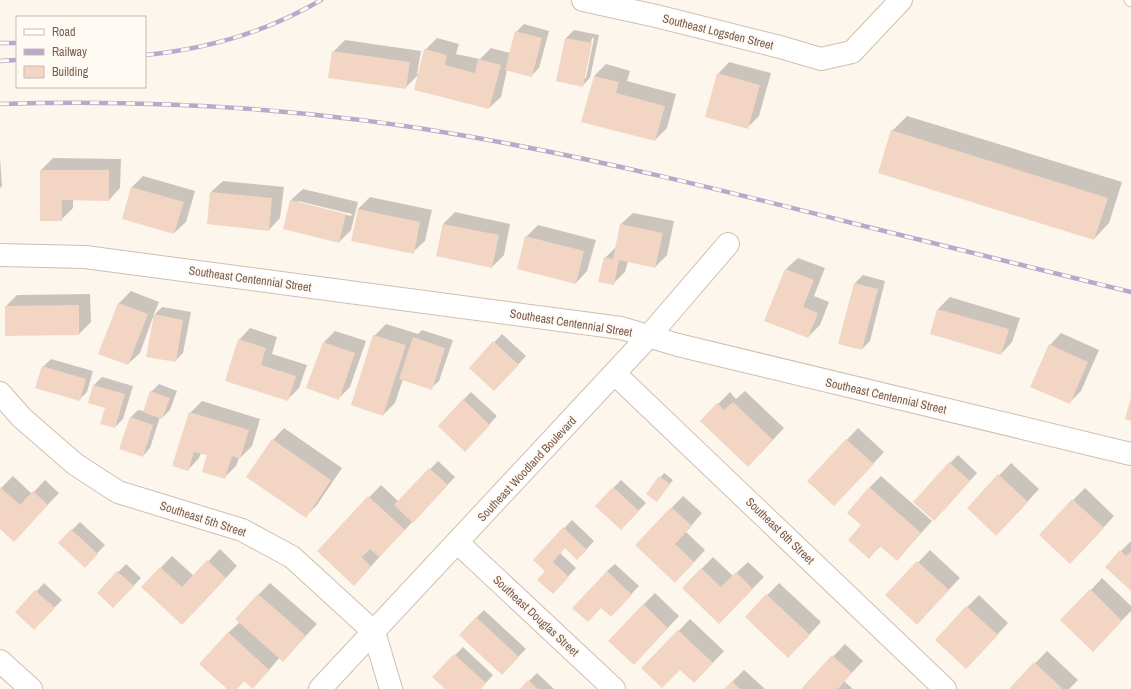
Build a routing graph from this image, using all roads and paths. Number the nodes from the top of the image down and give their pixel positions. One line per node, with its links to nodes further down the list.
1 (582, 0): 2 (street, Southeast Logsden Street)
2 (901, 0)
3 (728, 244): 5 (street, Southeast Woodland Boulevard)
4 (0, 255): 5 (street, Southeast Centennial Street)
5 (649, 336): 6 (street, Southeast Woodland Boulevard); 8 (street, Southeast Centennial Street)
6 (614, 374): 9 (street, Southeast Woodland Boulevard); 16 (street, Southeast 6th Street)
7 (0, 393): 10 (street, Southeast 5th Street)
8 (1131, 454)
9 (458, 543): 10 (street, Southeast Woodland Boulevard); 15 (street, Southeast Douglas Street)
10 (374, 632): 13 (street, Southeast Woodland Boulevard); 14 (street)
11 (0, 661): 12 (street)
12 (31, 689)
13 (320, 689)
14 (391, 689)
15 (614, 689)
16 (946, 689)

